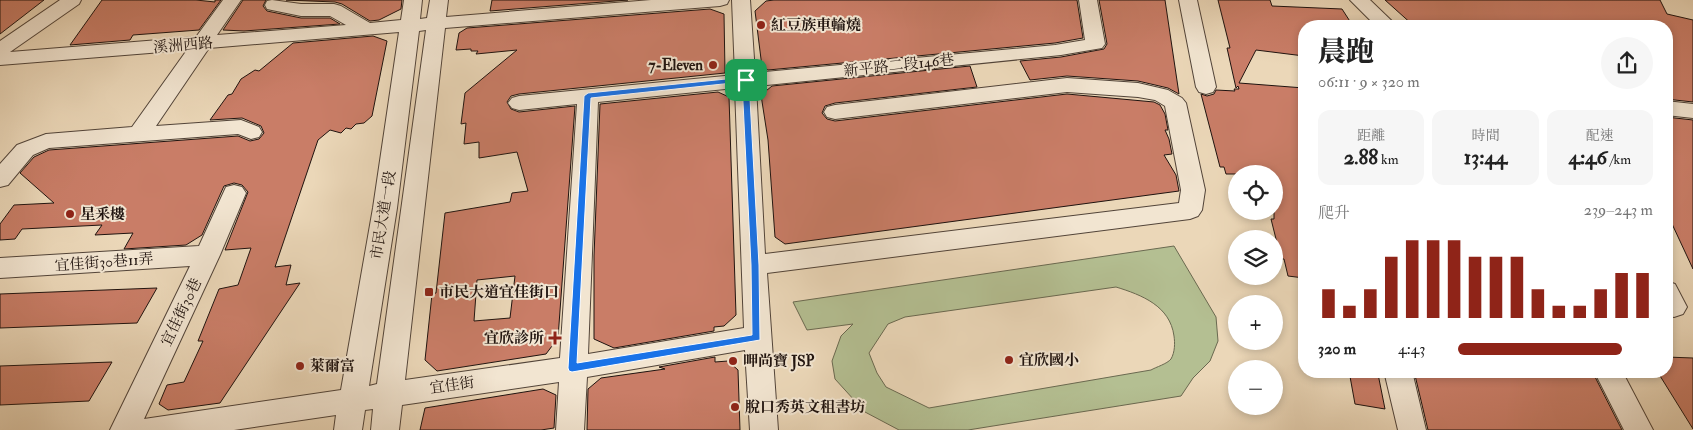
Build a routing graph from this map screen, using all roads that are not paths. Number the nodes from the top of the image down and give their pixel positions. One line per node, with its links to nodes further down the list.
1 (72, 0): 17 (street)
2 (232, 0): 16 (street)
3 (413, 0): 14 (street, 市民大道一段)
4 (720, 0): 11 (street, 溪洲西路)
5 (741, 0): 19 (street)
6 (1088, 0): 19 (street, 新平路二段146巷)
7 (1188, 0): 20 (street)
8 (1360, 0): 13 (street)
9 (274, 5): 10 (street)
10 (338, 5): 15 (street)
11 (552, 7): 12 (street, 溪洲西路)
12 (438, 11): 14 (street, 溪洲西路); 37 (street, 市民大道一段)
13 (1382, 20)
14 (409, 25): 15 (street, 溪洲西路); 38 (street, 市民大道一段)
15 (365, 28): 16 (street, 溪洲西路)
16 (201, 44): 18 (street, 溪洲西路); 27 (street)
17 (0, 50)
18 (0, 59)
19 (746, 80): 21 (street, 新平路二段146巷); 31 (street)
20 (1206, 87)
21 (588, 96): 22 (street, 新平路二段146巷); 34 (street)
22 (519, 103)
23 (1673, 109): 24 (street)
24 (1693, 111)
25 (835, 112): 31 (street)
26 (250, 132): 27 (street)
27 (138, 135): 28 (street)
28 (0, 179)
29 (234, 193): 30 (street, 宜佳街30巷)
30 (208, 256): 32 (street, 宜佳街30巷11弄); 39 (street, 宜佳街30巷)
31 (755, 265): 33 (street)
32 (0, 268)
33 (756, 338): 34 (street, 宜佳街); 44 (street)
34 (572, 368): 37 (street, 宜佳街); 43 (street)
35 (1400, 378): 45 (street)
36 (1612, 378): 46 (street)
37 (390, 394): 38 (street, 宜佳街); 42 (street, 市民大道一段)
38 (353, 400): 40 (street, 宜佳街); 41 (street, 市民大道一段)
39 (124, 430)
40 (148, 430)
41 (348, 430)
42 (385, 430)
43 (570, 430)
44 (764, 430)
45 (1412, 430)
46 (1639, 430)

